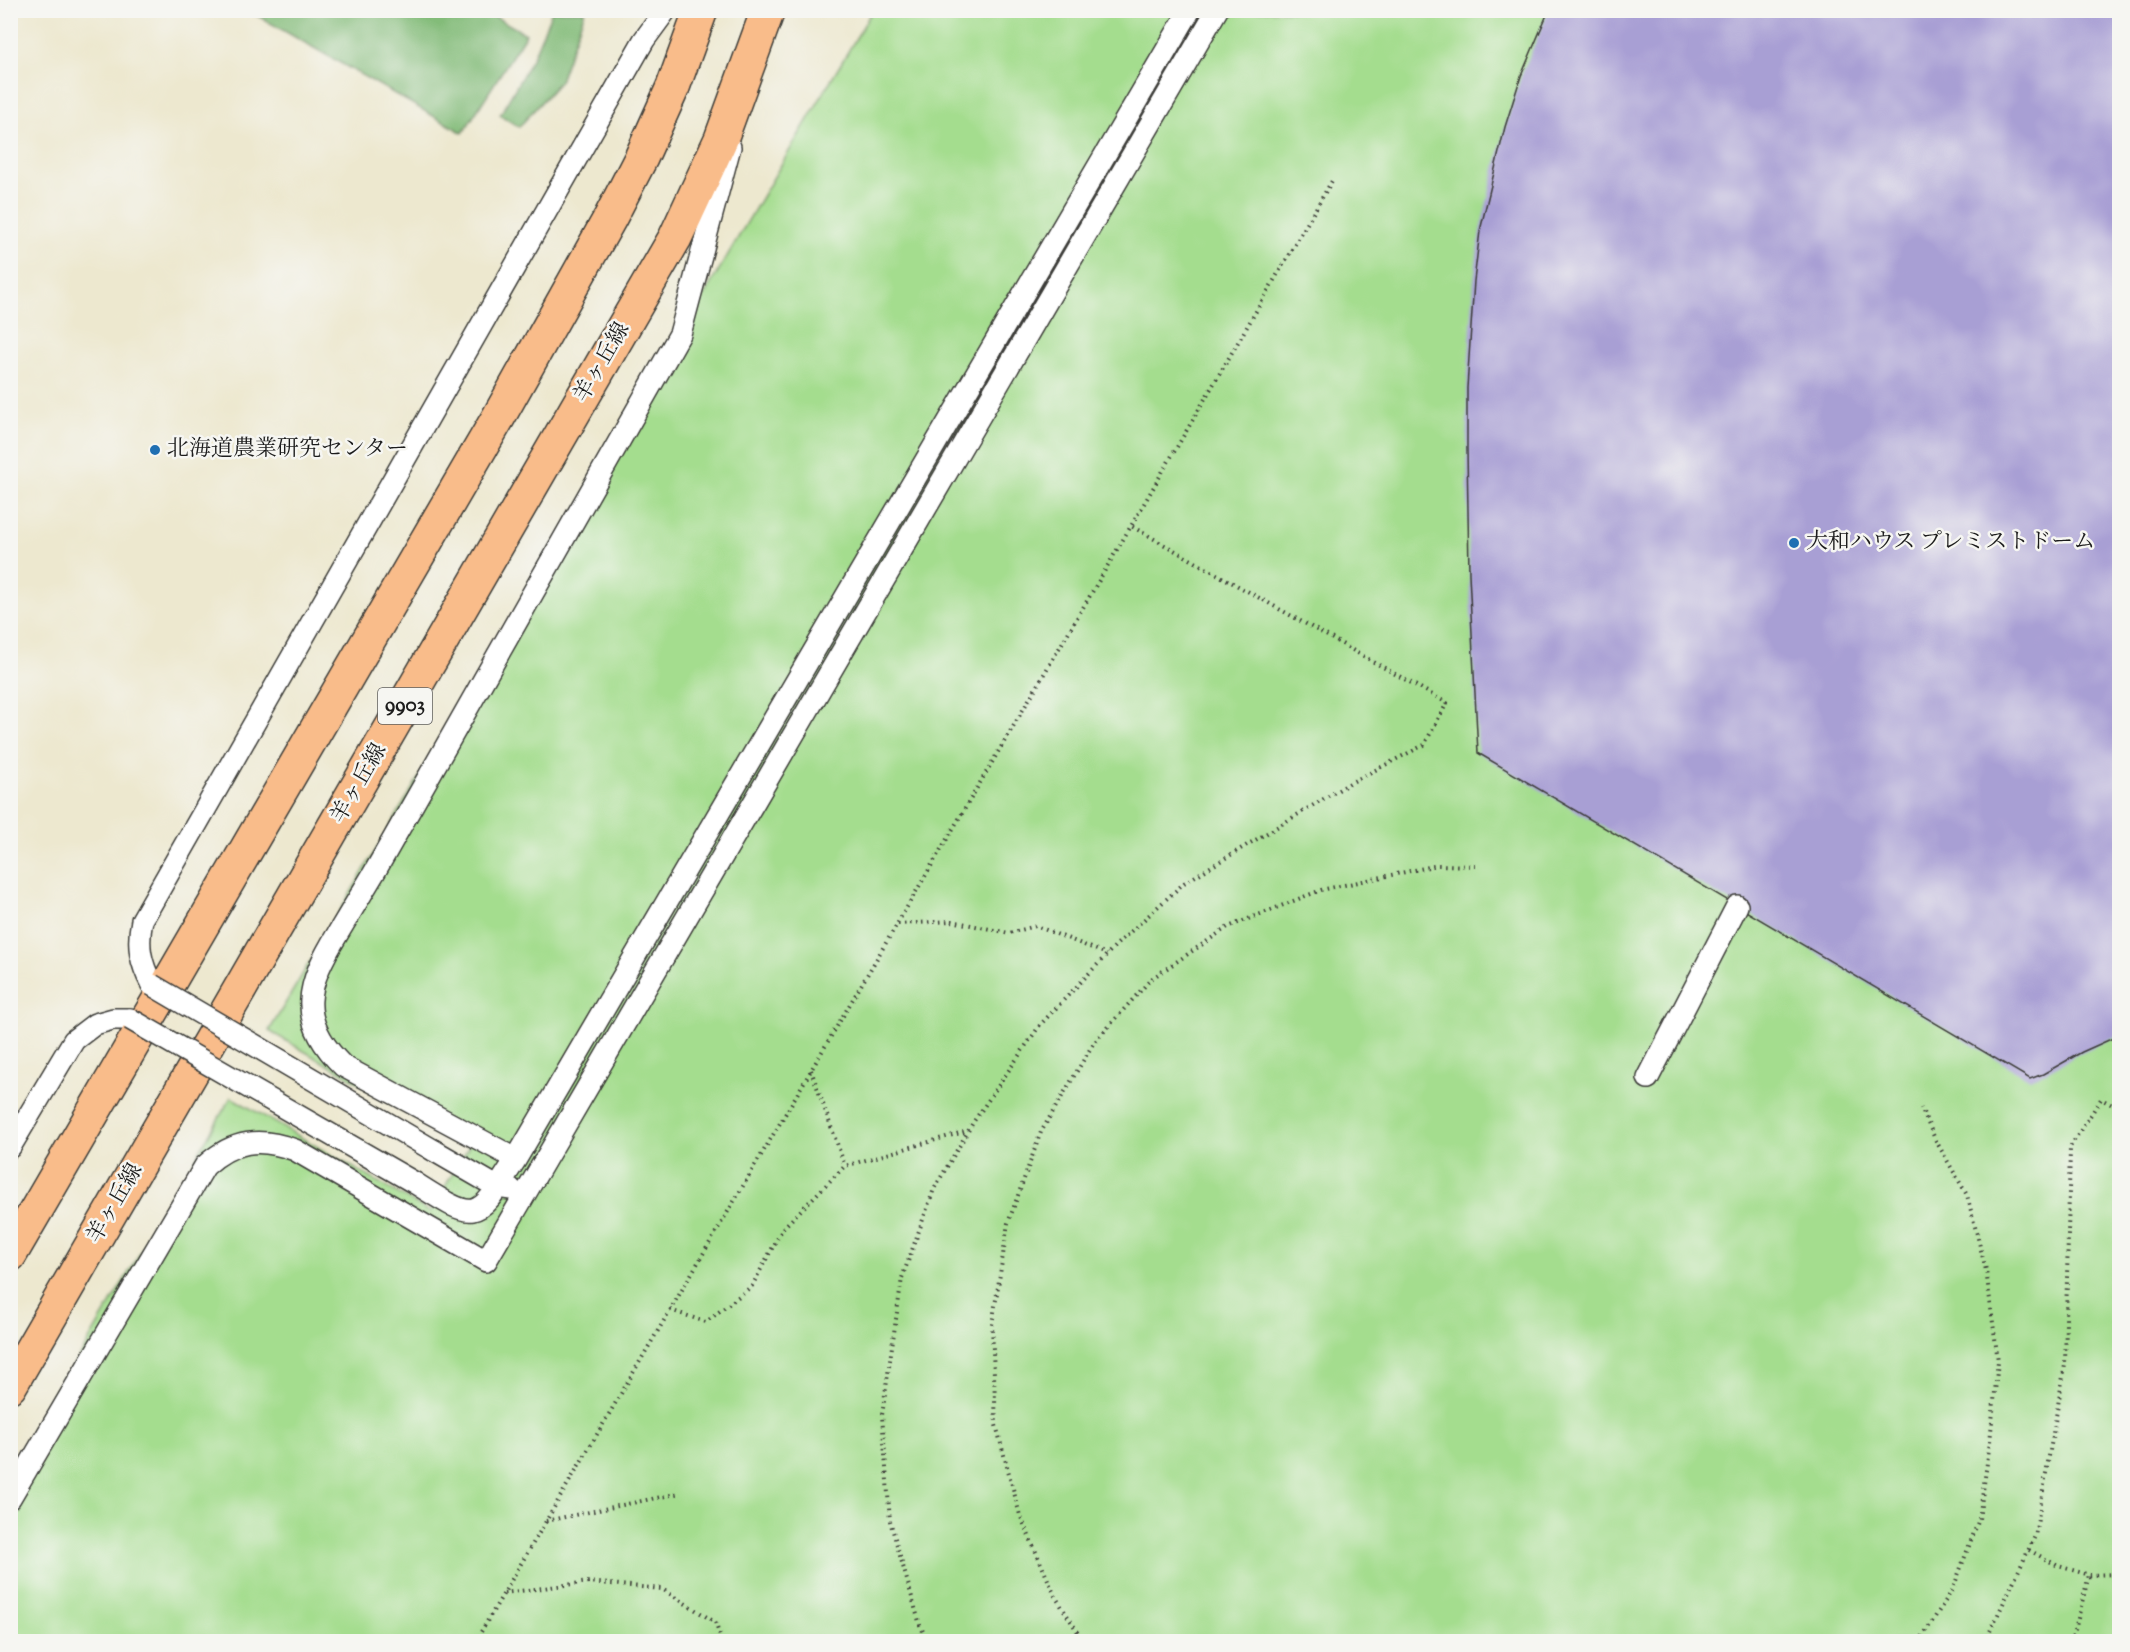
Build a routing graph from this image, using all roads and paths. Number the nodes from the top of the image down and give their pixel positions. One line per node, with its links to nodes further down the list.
1 (666, 10): 21 (lane, bridge)
2 (701, 10): 22 (main road, 9903)
3 (1190, 10): 18 (lane)
4 (1217, 10): 19 (lane)
5 (765, 19): 18 (lane); 24 (main road, 羊ヶ丘線 / 9903)
6 (1333, 179): 7 (path)
7 (1131, 526): 10 (path); 11 (path)
8 (1479, 866): 35 (path)
9 (1737, 906): 13 (lane)
10 (897, 924): 11 (path); 12 (path)
11 (1107, 954): 16 (path)
12 (811, 1070): 20 (path); 23 (path)
13 (1648, 1078)
14 (1921, 1108): 36 (path)
15 (2120, 1109): 28 (path)
16 (968, 1131): 20 (path); 34 (path)
17 (10, 1147): 21 (lane, bridge)
18 (516, 1159): 21 (lane)
19 (545, 1161): 21 (lane); 26 (lane)
20 (844, 1166): 23 (path)
21 (497, 1187)
22 (10, 1255)
23 (670, 1310): 27 (path)
24 (10, 1386)
25 (680, 1493): 27 (path)
26 (10, 1498)
27 (546, 1521): 31 (path)
28 (2029, 1550): 30 (path); 37 (path)
29 (2120, 1574): 30 (path)
30 (2090, 1575): 38 (path)
31 (504, 1593): 32 (path); 33 (path)
32 (475, 1641)
33 (722, 1641)
34 (928, 1641)
35 (1084, 1641)
36 (1919, 1641)
37 (1985, 1641)
38 (2073, 1641)

